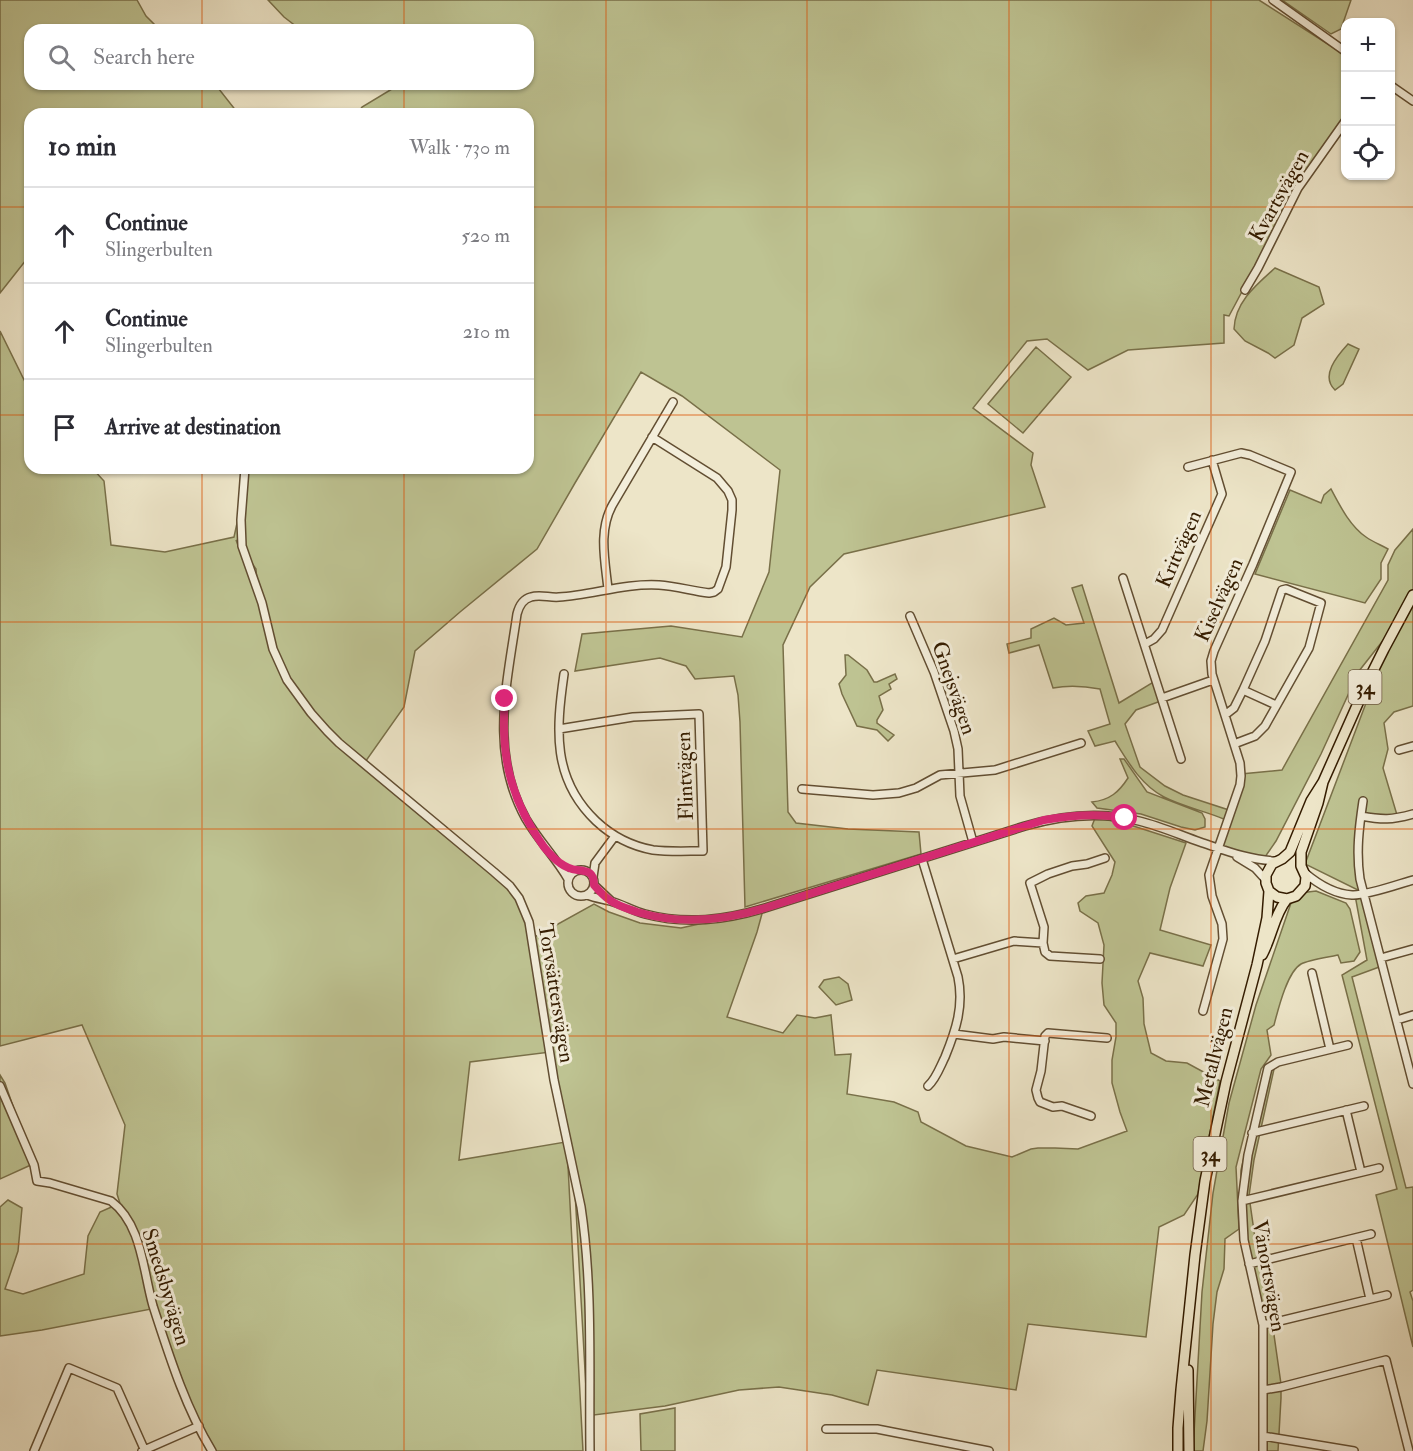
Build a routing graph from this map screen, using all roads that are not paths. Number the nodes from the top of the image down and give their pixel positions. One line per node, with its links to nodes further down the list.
1 (1273, 0): 2 (street)
2 (1341, 48)
3 (1395, 88): 4 (street)
4 (1413, 101)
5 (1342, 126): 6 (street, Kvartsvägen)
6 (1245, 290)
7 (673, 402): 8 (street)
8 (652, 437): 13 (street); 13 (street)
9 (1212, 460): 10 (street); 16 (street, Kritvägen); 18 (street, Kiselvägen)
10 (1188, 467)
11 (245, 474): 97 (street, Torvsättersvägen)
12 (1123, 578): 16 (street, Kritvägen)
13 (608, 589): 42 (street)
14 (1413, 596): 30 (main road, 34)
15 (910, 616): 29 (street, Gnejsvägen)
16 (1145, 644): 20 (street, Kritvägen)
17 (564, 674): 23 (street, Flintvägen)
18 (1213, 680): 20 (street); 22 (street, Kiselvägen)
19 (1243, 690): 21 (street); 21 (street); 22 (street)
20 (1162, 698): 28 (street, Kritvägen)
21 (1276, 705): 25 (street)
22 (1225, 715): 25 (street, Kiselvägen)
23 (559, 729): 35 (street, Flintvägen); 35 (street, Flintvägen)
24 (1082, 743): 29 (street)
25 (1234, 744): 37 (street, Kiselvägen)
26 (1413, 748): 27 (street)
27 (1399, 750)
28 (1181, 759)
29 (958, 773): 31 (street); 36 (street, Gnejsvägen)
30 (1323, 782): 41 (main road, 34); 44 (main road, 34)
31 (802, 789)
32 (1363, 801): 34 (street)
33 (1413, 814): 34 (street)
34 (1361, 816): 54 (street)
35 (615, 836): 43 (street)
36 (973, 842): 37 (street); 40 (street)
37 (1217, 848): 38 (street); 65 (street, Kiselvägen)
38 (1226, 852): 41 (street); 48 (street)
39 (1106, 858): 58 (street)
40 (922, 859): 57 (street); 61 (street)
41 (1279, 860): 44 (main road); 48 (main road, 34)
42 (558, 862): 45 (street); 47 (street)
43 (595, 863): 45 (street); 46 (street)
44 (1303, 869): 51 (street); 52 (main road, 34)
45 (579, 870): 46 (street); 47 (street)
46 (593, 877): 50 (street)
47 (568, 879): 55 (street)
48 (1265, 879): 53 (main road, Metallvägen / 34)
49 (1413, 880): 54 (street)
50 (594, 885): 55 (street); 57 (street)
51 (1326, 888): 52 (street); 54 (street)
52 (1303, 890): 56 (main road)
53 (1269, 891): 56 (main road); 63 (main road, Metallvägen / 34)
54 (1364, 893): 60 (street)
55 (587, 895): 57 (street)
56 (1287, 899): 63 (main road, Metallvägen / 34)
57 (611, 901)
58 (1043, 944): 61 (street); 62 (street)
59 (1413, 948): 60 (street)
60 (1381, 958): 67 (street)
61 (953, 959): 68 (street)
62 (1100, 959)
63 (1257, 966): 89 (main road, Metallvägen / 34)
64 (1312, 973): 72 (street)
65 (1203, 1011)
66 (1413, 1015): 67 (street)
67 (1396, 1020): 73 (street)
68 (954, 1034): 70 (street); 75 (street)
69 (1107, 1038): 70 (street)
70 (1045, 1041): 78 (street)
71 (1348, 1045): 72 (street, Vänortsvägen)
72 (1330, 1049): 79 (street, Vänortsvägen)
73 (1413, 1084)
74 (0, 1086): 91 (street, Smedsbyvägen)
75 (928, 1086)
76 (1364, 1106): 77 (street)
77 (1346, 1110): 79 (street); 81 (street)
78 (1091, 1116)
79 (1252, 1134): 82 (street, Vänortsvägen)
80 (1379, 1168): 81 (street)
81 (1361, 1172): 82 (street)
82 (1242, 1201): 85 (street, Vänortsvägen)
83 (1371, 1234): 84 (street)
84 (1356, 1238): 85 (street); 87 (street)
85 (1249, 1264): 88 (street, Vänortsvägen)
86 (1387, 1295): 87 (street)
87 (1370, 1299): 88 (street)
88 (1263, 1325): 90 (street, Vänortsvägen)
89 (1187, 1337): 99 (main road, Metallvägen / 34); 100 (main road, Metallvägen / 34)
90 (1263, 1390): 93 (street, Vänortsvägen); 103 (street)
91 (199, 1426): 95 (street); 96 (street, Smedsbyvägen)
92 (826, 1429): 98 (street)
93 (1263, 1436): 101 (street, Vänortsvägen); 102 (street)
94 (34, 1451): 95 (street)
95 (144, 1451)
96 (212, 1451)
97 (590, 1451)
98 (989, 1451)
99 (1178, 1451)
100 (1189, 1451)
101 (1263, 1451)
102 (1354, 1451)
103 (1409, 1451)

